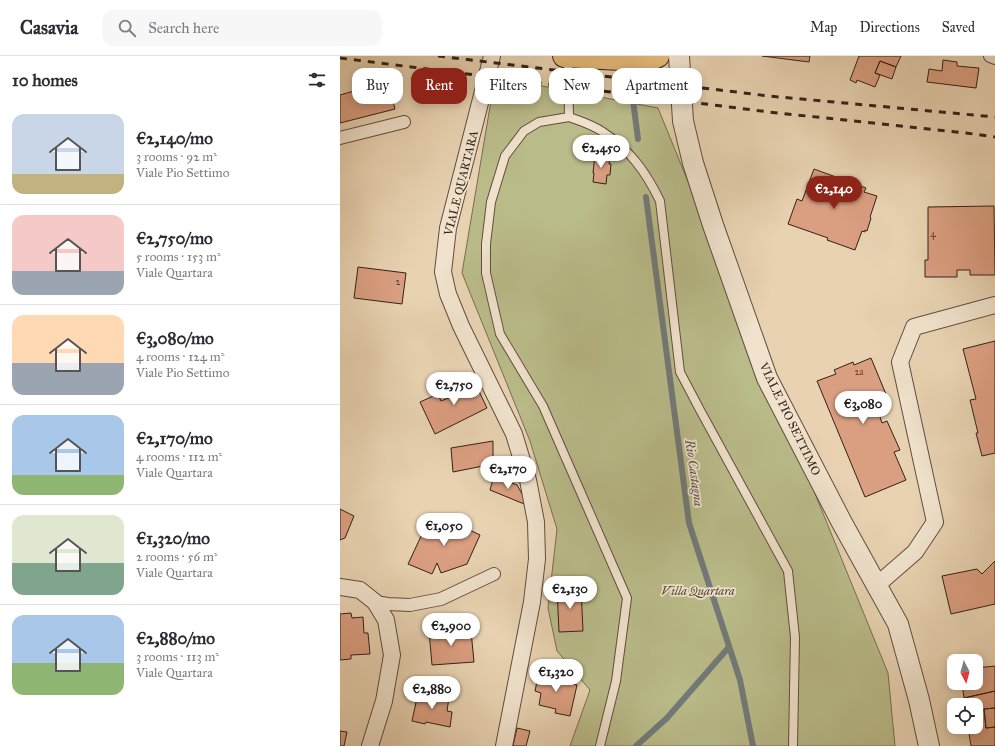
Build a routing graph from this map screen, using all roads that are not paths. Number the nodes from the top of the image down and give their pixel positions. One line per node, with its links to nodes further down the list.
1 (492, 56): 16 (street, VIALE QUARTARA)
2 (567, 56): 3 (main road); 7 (lane)
3 (658, 56)
4 (678, 56): 12 (street, VIALE PIO SETTIMO)
5 (990, 56): 6 (street)
6 (995, 58)
7 (568, 117): 17 (lane); 18 (lane)
8 (404, 122): 9 (street)
9 (340, 138)
10 (995, 305): 12 (street)
11 (494, 574): 14 (street)
12 (877, 586): 19 (street, VIALE PIO SETTIMO)
13 (340, 587): 14 (street)
14 (375, 602): 15 (street)
15 (370, 746)
16 (504, 746)
17 (600, 746)
18 (793, 746)
19 (929, 746)

